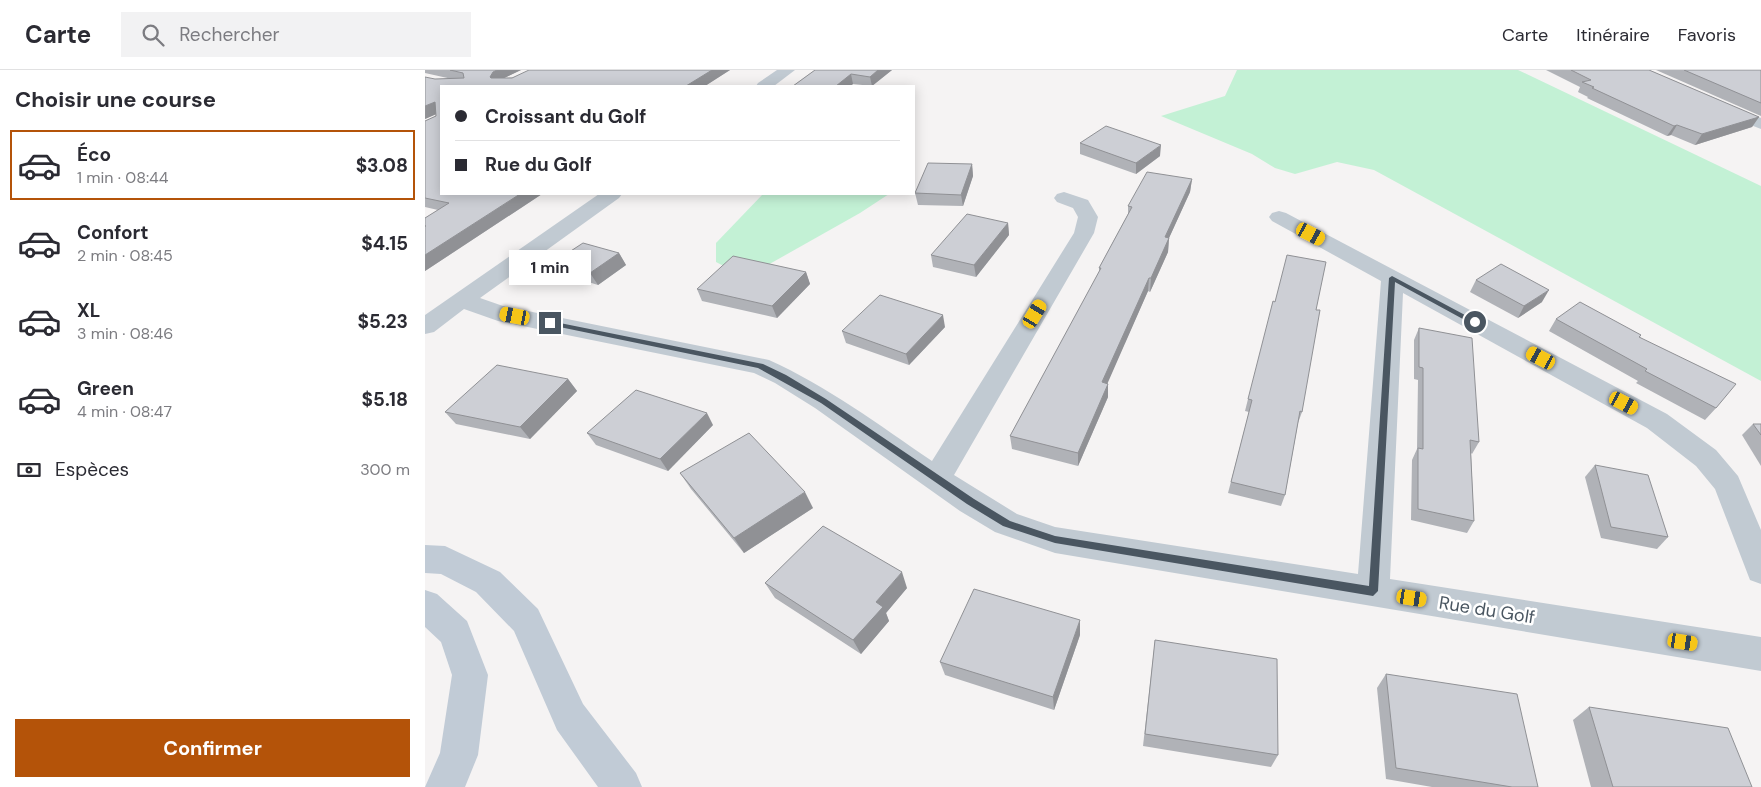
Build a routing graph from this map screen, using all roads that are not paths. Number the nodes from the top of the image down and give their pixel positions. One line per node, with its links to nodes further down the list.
1 (787, 70): 2 (street)
2 (765, 85)
3 (1708, 101): 4 (street)
4 (1761, 124)
5 (610, 195): 9 (street)
6 (1064, 198): 11 (street)
7 (1279, 217): 8 (street)
8 (1392, 278): 13 (street); 14 (street)
9 (461, 300): 10 (street); 11 (street, Rue du Golf)
10 (425, 326)
11 (938, 479): 14 (street, Rue du Golf)
12 (425, 559): 18 (street)
13 (1761, 570)
14 (1373, 591): 16 (street, Rue du Golf)
15 (425, 605): 17 (street)
16 (1761, 654)
17 (445, 787)
18 (621, 787)

